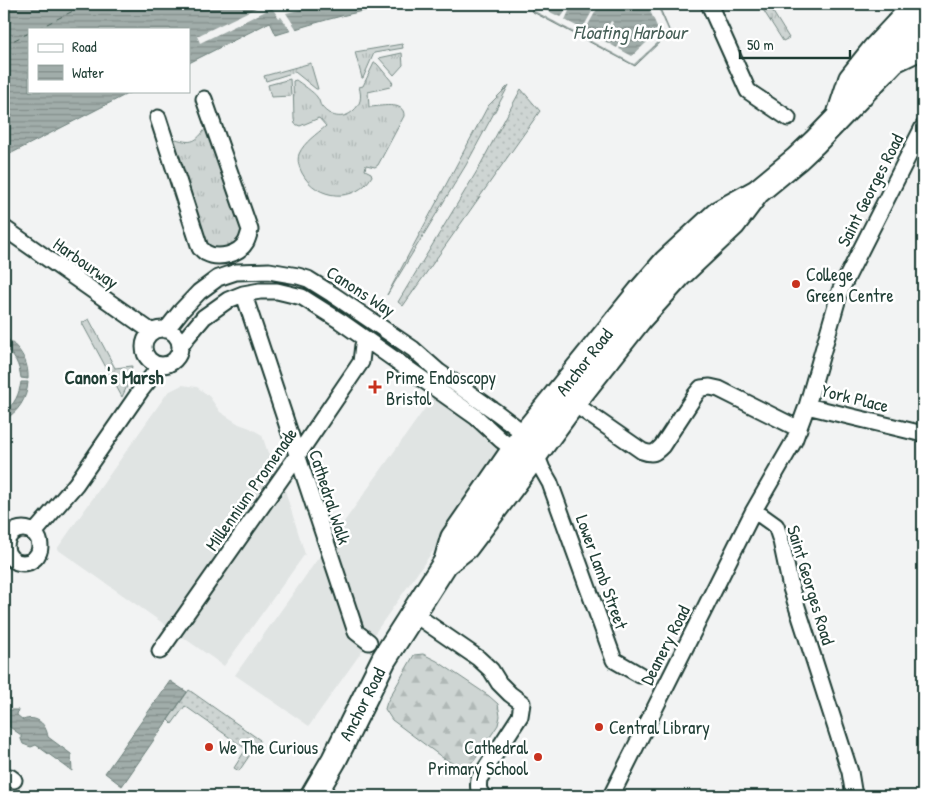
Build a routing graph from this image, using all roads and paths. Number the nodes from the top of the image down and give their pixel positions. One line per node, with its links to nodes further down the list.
1 (709, 4): 9 (street)
2 (917, 4): 7 (main road)
3 (923, 21): 5 (main road)
4 (923, 46): 5 (main road, Anchor Road)
5 (894, 60): 7 (main road, Anchor Road)
6 (204, 99): 8 (street)
7 (839, 117): 11 (main road, Anchor Road)
8 (158, 118)
9 (788, 118)
10 (923, 127): 21 (street, Saint Georges Road)
11 (757, 192): 20 (main road, Anchor Road); 24 (main road, Anchor Road)
12 (4, 228): 14 (street, Harbourway)
13 (4, 238): 14 (street, Harbourway)
14 (26, 243): 16 (street, Harbourway)
15 (246, 301): 25 (street, Cathedral Walk)
16 (155, 335): 18 (street); 19 (street); 24 (street, Canons Way)
17 (363, 345): 25 (street, Millennium Promenade)
18 (180, 347): 19 (street, Canons Way); 24 (street, Canons Way)
19 (155, 363): 27 (street)
20 (573, 403): 22 (street); 24 (main road, Anchor Road)
21 (807, 406): 22 (street, Saint Georges Road); 23 (street, York Place)
22 (799, 429): 26 (street, Saint Georges Road)
23 (923, 434)
24 (529, 454): 28 (main road, Anchor Road); 31 (street, Lower Lamb Street)
25 (297, 456): 29 (street, Cathedral Walk); 30 (street, Millennium Promenade)
26 (753, 512): 32 (street, Deanery Road); 35 (street, Saint Georges Road)
27 (34, 533)
28 (414, 614): 33 (main road, Anchor Road); 34 (street)
29 (369, 642)
30 (160, 651)
31 (640, 675)
32 (617, 794)
33 (313, 796)
34 (483, 796)
35 (854, 796)

